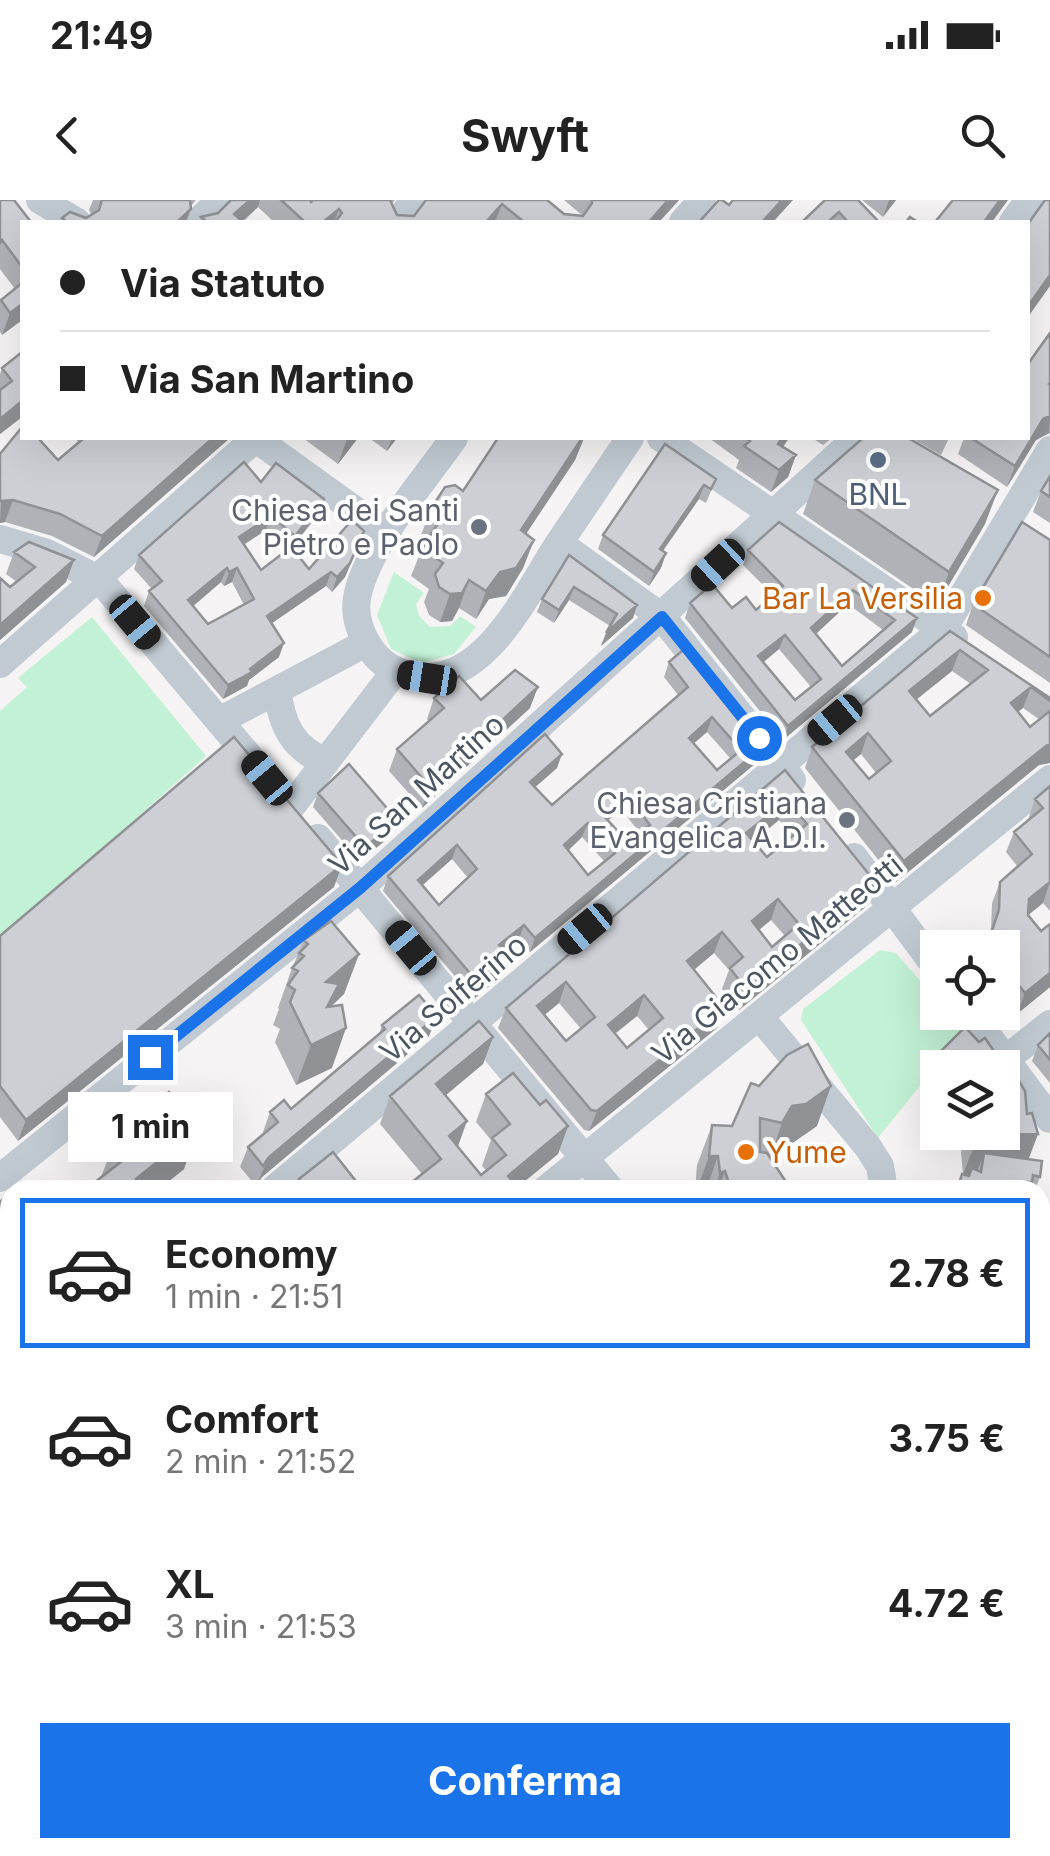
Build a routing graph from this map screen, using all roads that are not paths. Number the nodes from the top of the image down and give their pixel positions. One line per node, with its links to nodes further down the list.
1 (40, 200): 4 (street)
2 (220, 200): 5 (street)
3 (702, 200): 6 (street)
4 (74, 212)
5 (200, 220)
6 (685, 220)
7 (253, 440): 21 (street)
8 (258, 440): 17 (street)
9 (453, 440): 17 (street)
10 (629, 440): 20 (street)
11 (664, 440): 15 (street)
12 (856, 440): 15 (street, Via San Martino)
13 (1050, 450): 16 (street, Via Solferino)
14 (979, 500): 16 (street)
15 (774, 513): 22 (street, Via San Martino); 23 (street)
16 (1009, 520): 18 (street); 23 (street, Via Solferino)
17 (388, 534): 24 (street)
18 (1036, 536)
19 (0, 538): 21 (street)
20 (559, 543): 22 (street); 27 (street)
21 (100, 580): 26 (street); 29 (street)
22 (662, 617): 31 (street); 36 (street, Via San Martino)
23 (943, 630): 25 (street); 31 (street, Via Solferino)
24 (366, 643): 27 (street); 28 (street)
25 (974, 651)
26 (0, 664)
27 (396, 670): 30 (street)
28 (277, 690): 29 (street); 30 (street)
29 (218, 720): 34 (street)
30 (326, 762): 34 (street)
31 (781, 765): 33 (street); 40 (street, Via Solferino)
32 (1050, 780): 37 (street, Via Giacomo Matteotti)
33 (811, 804)
34 (292, 807): 36 (street)
35 (834, 833): 37 (street)
36 (360, 888): 40 (street); 49 (street, Via San Martino)
37 (894, 907): 38 (street); 39 (street, Via Giacomo Matteotti)
38 (920, 944)
39 (759, 1016): 47 (street, Via Giacomo Matteotti); 54 (street)
40 (473, 1023): 48 (street); 50 (street, Via Solferino)
41 (1050, 1024): 44 (street)
42 (984, 1030): 43 (street)
43 (999, 1050)
44 (1017, 1050)
45 (1020, 1078): 46 (street)
46 (1050, 1119)
47 (620, 1128): 48 (street, Via Giacomo Matteotti); 53 (street)
48 (584, 1158): 51 (street, Via Giacomo Matteotti); 52 (street)
49 (0, 1178)
50 (285, 1180)
51 (557, 1180)
52 (603, 1180)
53 (618, 1180)
54 (882, 1180)

